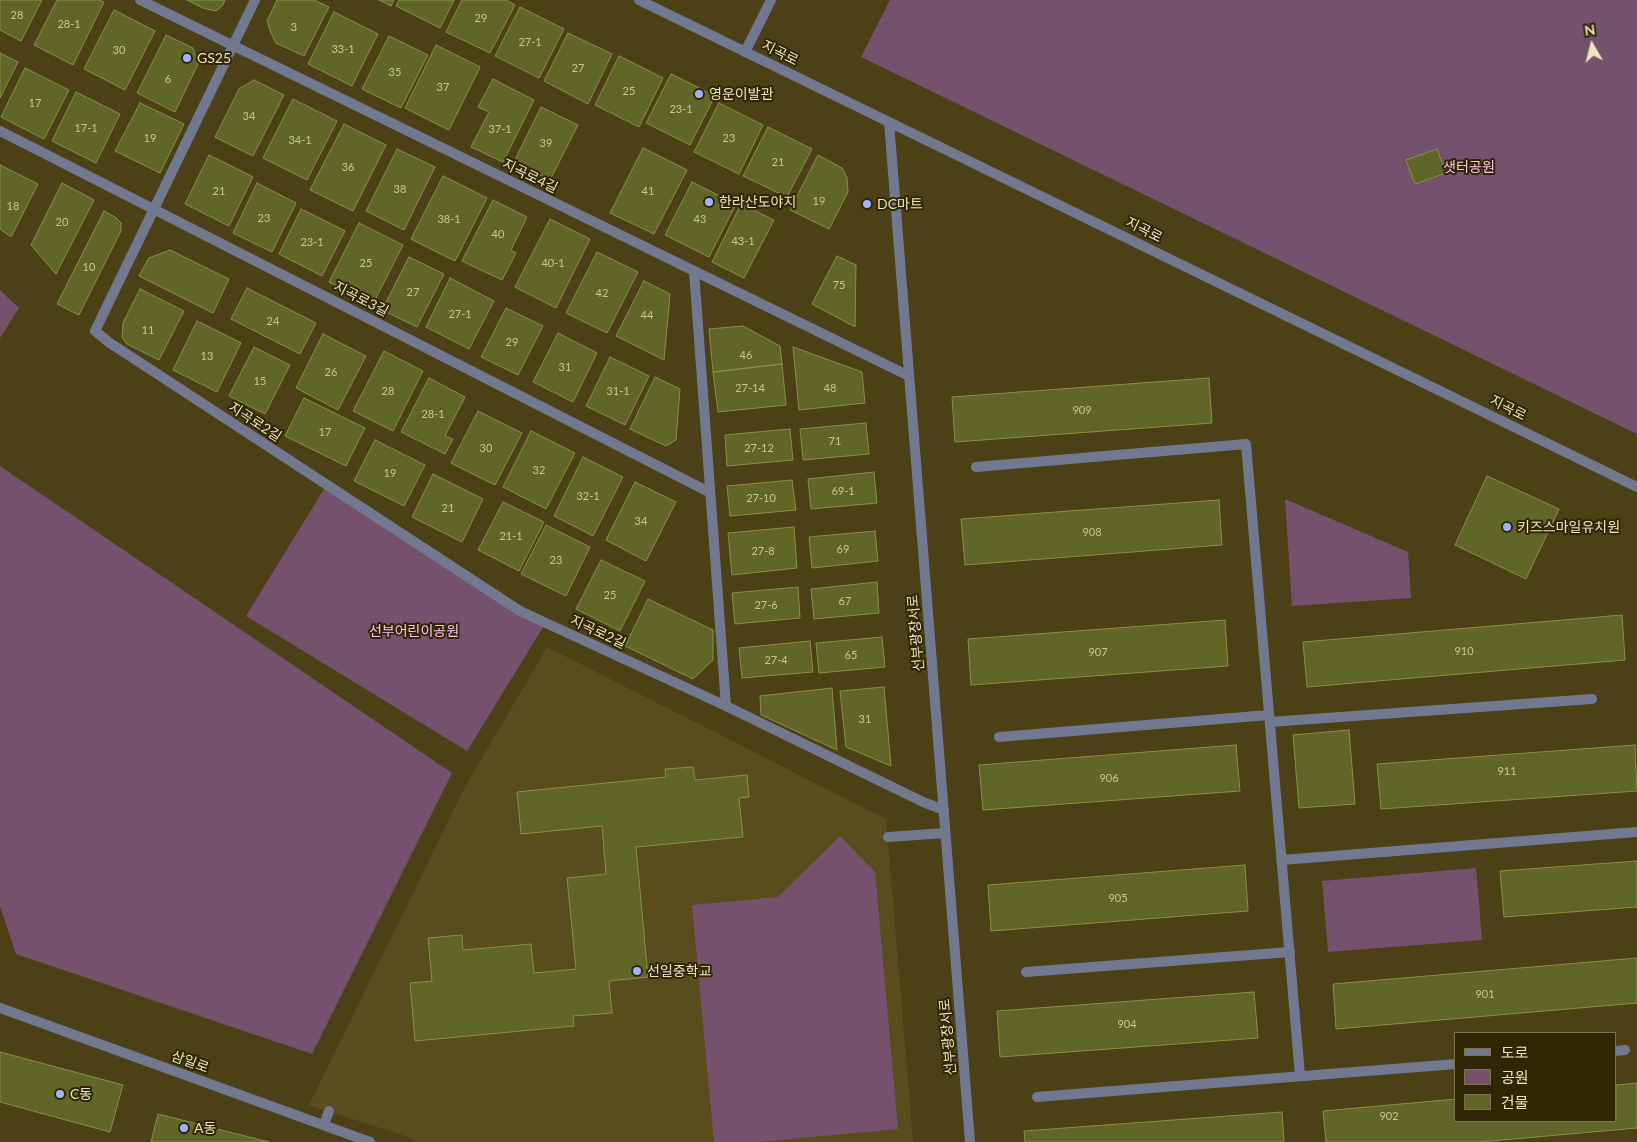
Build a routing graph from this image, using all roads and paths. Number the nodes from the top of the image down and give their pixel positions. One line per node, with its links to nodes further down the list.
1 (140, 0): 5 (street, 지곡로4길)
2 (256, 0): 5 (street, 지곡로2길)
3 (639, 0): 6 (street, 지곡로)
4 (771, 0): 6 (street)
5 (233, 46): 9 (street, 지곡로2길); 10 (street, 지곡로4길)
6 (745, 52): 7 (street, 지곡로)
7 (889, 122): 11 (street, 선부광장서로); 13 (street, 지곡로)
8 (0, 131): 9 (street, 지곡로3길)
9 (154, 209): 14 (street, 지곡로3길); 16 (street, 지곡로2길)
10 (694, 271): 11 (street, 지곡로4길); 14 (street)
11 (909, 376): 19 (street, 선부광장서로)
12 (976, 467): 17 (street)
13 (1637, 487)
14 (709, 492): 16 (street)
15 (1592, 700): 17 (street)
16 (726, 706): 19 (street, 지곡로2길)
17 (1269, 718): 18 (street); 23 (street)
18 (999, 737)
19 (944, 810): 21 (street, 선부광장서로)
20 (1637, 832): 23 (street)
21 (945, 833): 22 (street); 33 (street, 선부광장서로)
22 (888, 837)
23 (1282, 860): 24 (street)
24 (1290, 952): 25 (street); 28 (street)
25 (1026, 972)
26 (0, 1008): 31 (street, 삼일로)
27 (1454, 1064): 28 (street)
28 (1300, 1076): 29 (street)
29 (1037, 1097)
30 (329, 1111): 31 (street)
31 (324, 1125): 32 (street, 삼일로)
32 (370, 1142)
33 (970, 1142)

